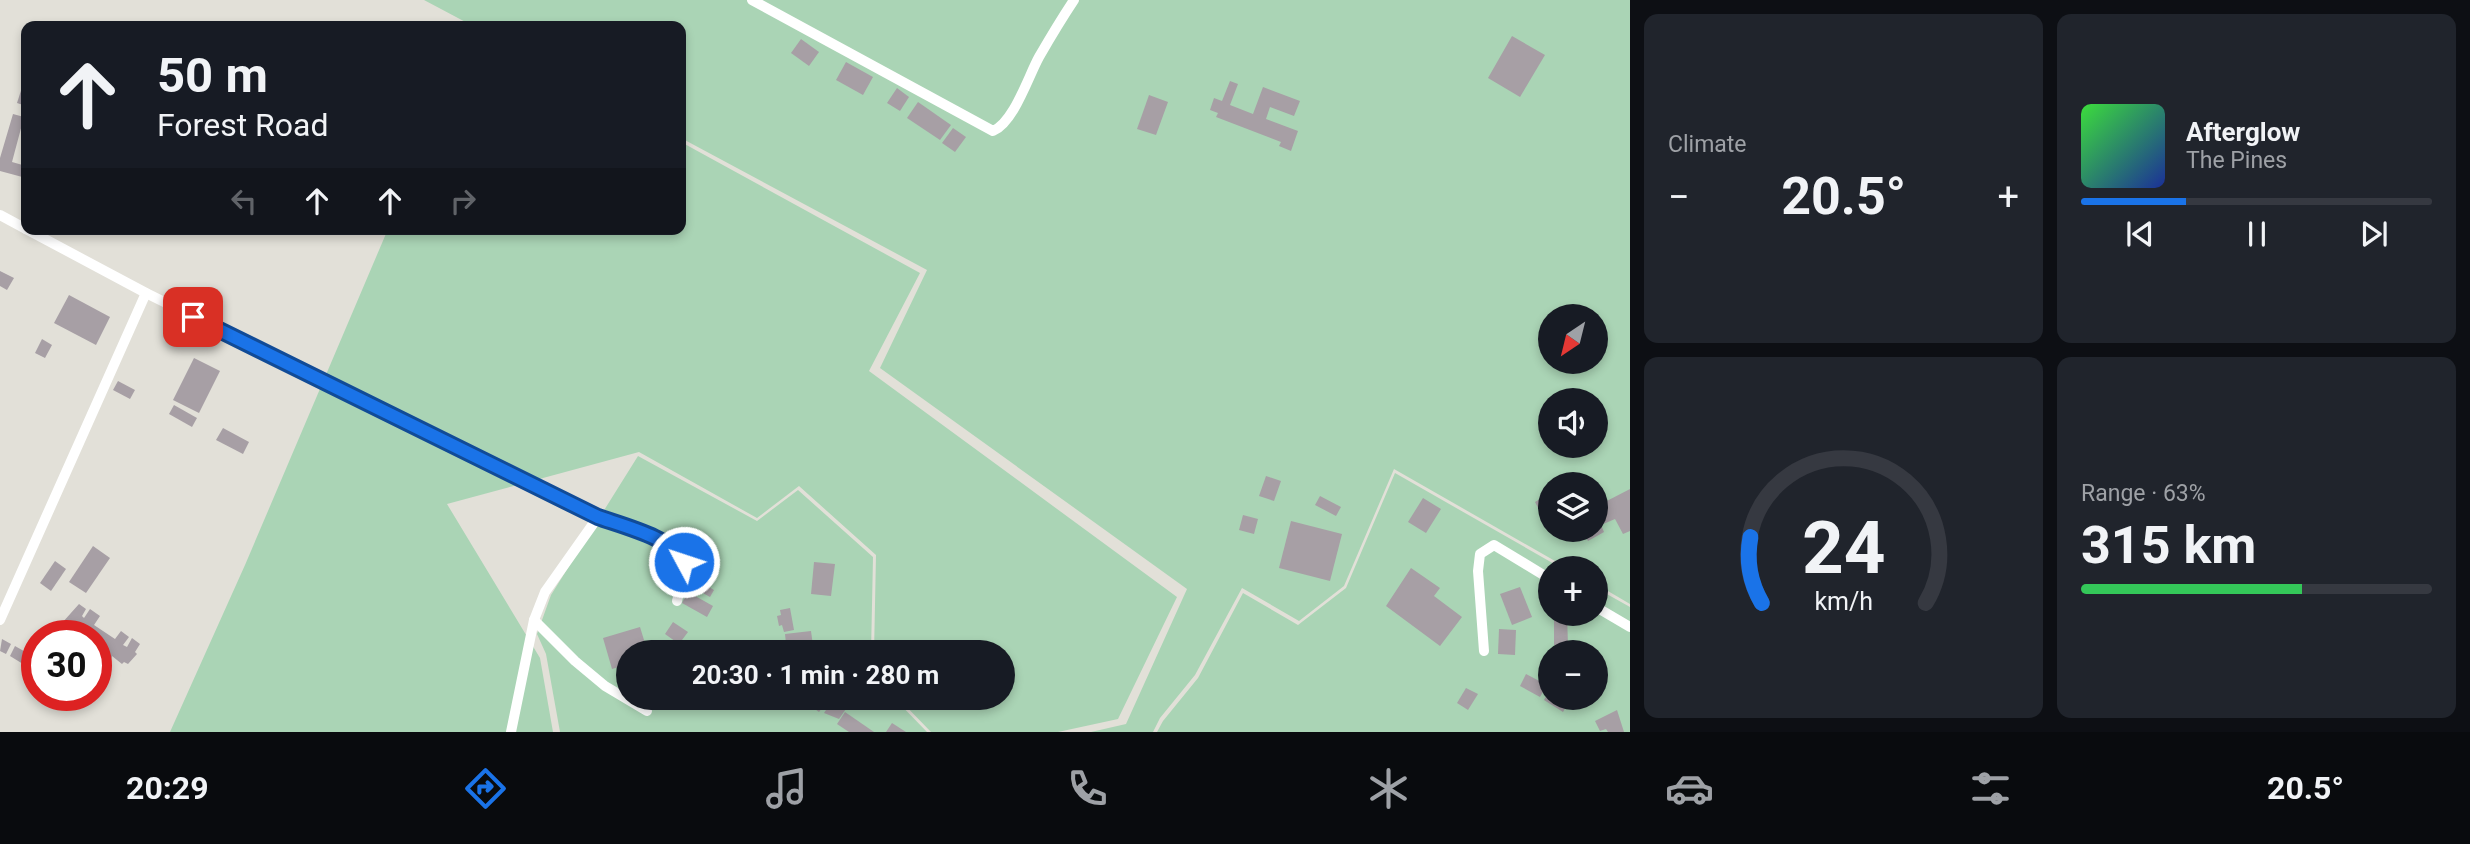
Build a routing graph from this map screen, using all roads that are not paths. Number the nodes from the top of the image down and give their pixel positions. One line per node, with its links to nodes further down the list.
1 (752, 0): 2 (street)
2 (1074, 0)
3 (0, 215): 4 (street)
4 (21, 226)
5 (37, 235): 6 (street)
6 (146, 293): 7 (street); 11 (street)
7 (598, 517): 9 (street); 12 (street)
8 (1538, 572): 14 (street)
9 (677, 601)
10 (1608, 614): 13 (street)
11 (0, 620)
12 (534, 620): 15 (street); 16 (street)
13 (1630, 627)
14 (1484, 651)
15 (647, 711)
16 (511, 732)

